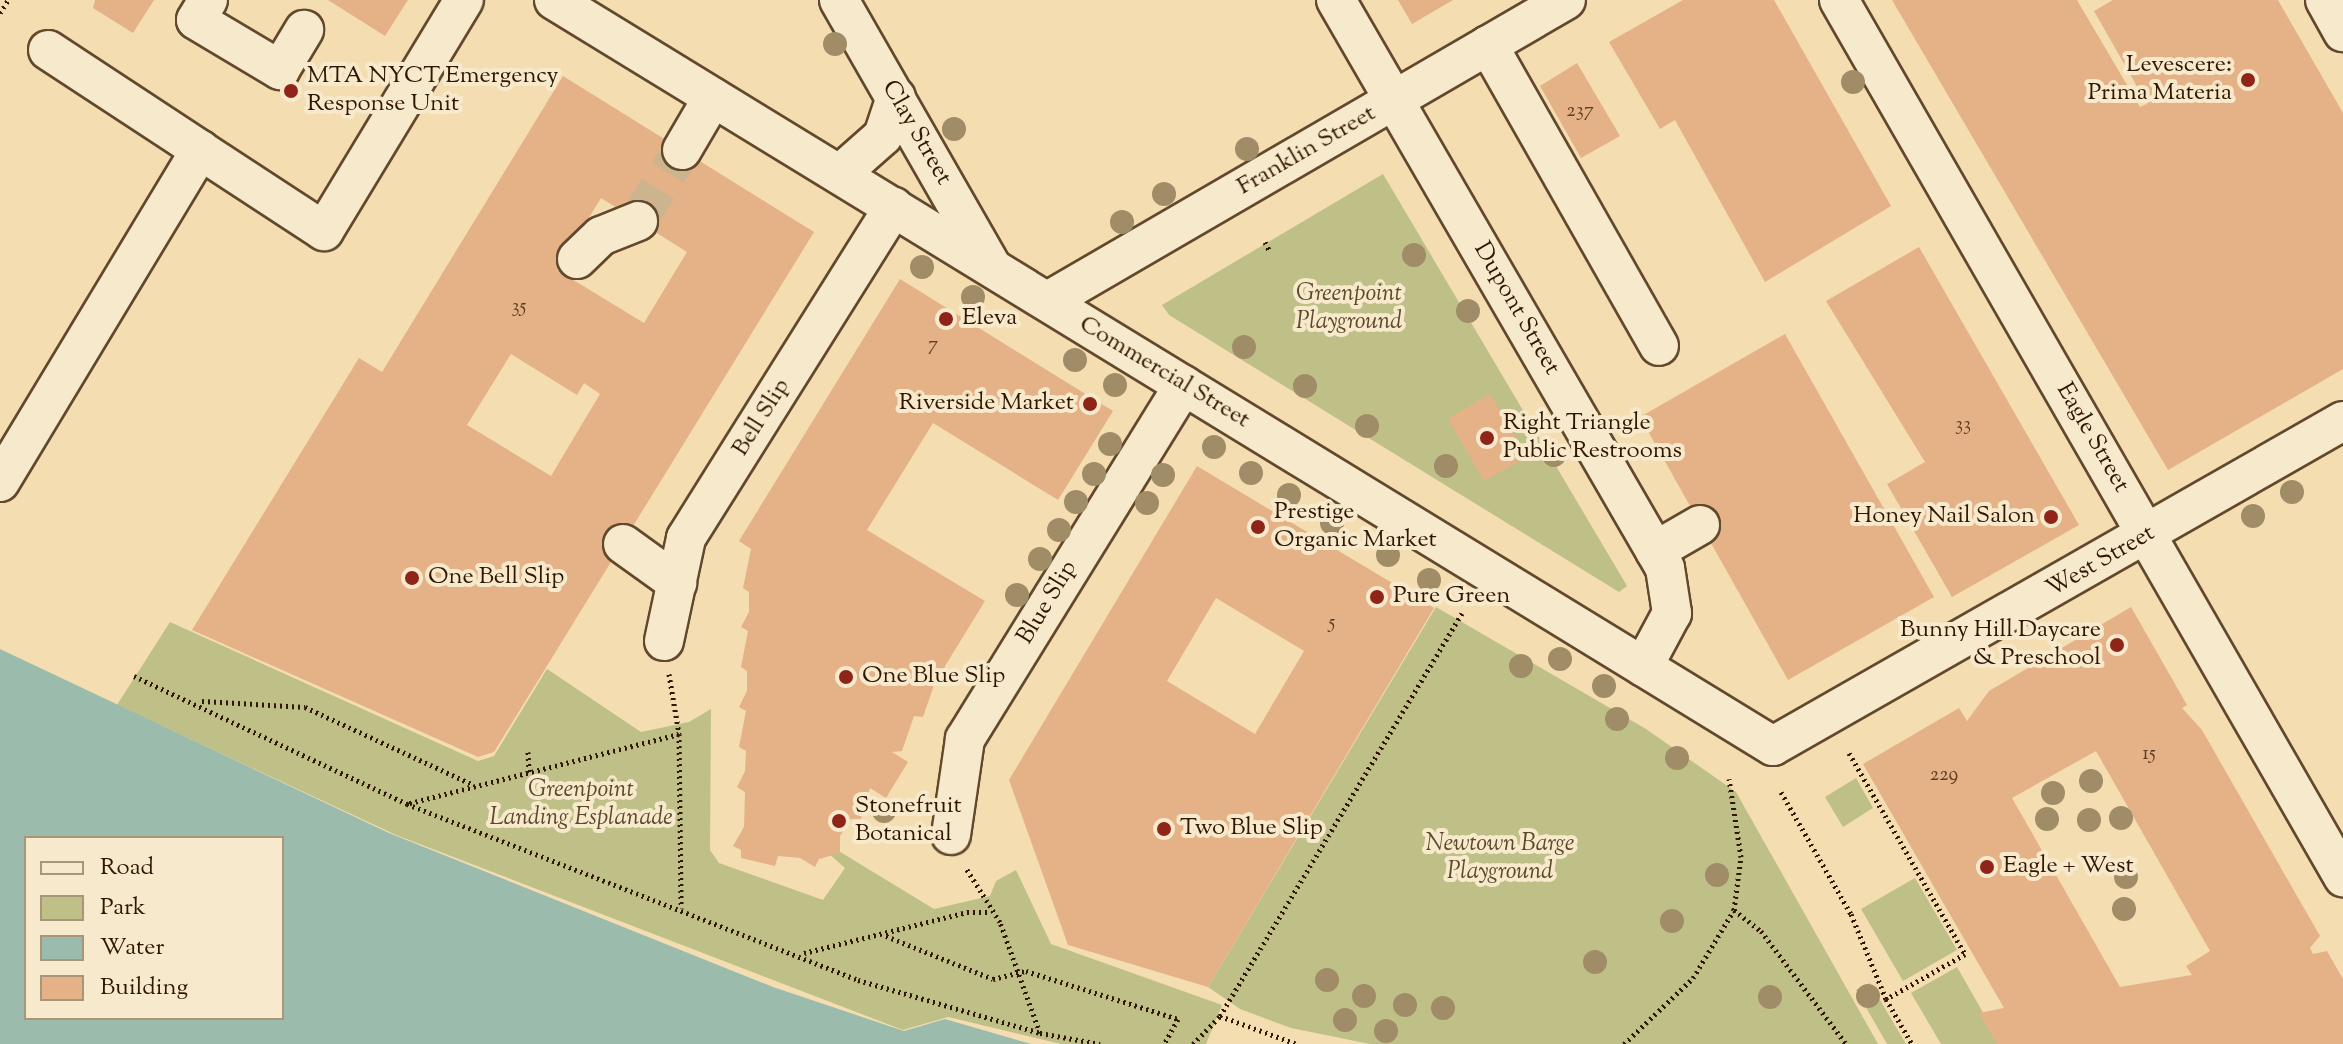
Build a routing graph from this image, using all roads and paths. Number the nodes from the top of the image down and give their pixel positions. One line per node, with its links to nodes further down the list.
1 (8, 0): 10 (path)
2 (208, 0): 11 (street)
3 (464, 0): 18 (street)
4 (554, 0): 15 (street, Commercial Street)
5 (839, 0): 16 (street, Clay Street)
6 (1336, 0): 17 (street, Dupont Street)
7 (1566, 0): 13 (street, Franklin Street)
8 (1839, 0): 33 (street, Eagle Street)
9 (2325, 0): 12 (street)
10 (0, 13)
11 (304, 30)
12 (2343, 32)
13 (1488, 45): 17 (street, Franklin Street); 28 (street)
14 (48, 50): 18 (street)
15 (713, 97): 19 (street); 20 (street, Commercial Street)
16 (896, 97): 20 (street); 26 (street, Clay Street)
17 (1394, 100): 27 (street, Franklin Street); 35 (street, Dupont Street)
18 (200, 150): 31 (street)
19 (682, 150)
20 (840, 174): 21 (street, Commercial Street)
21 (894, 207): 26 (street, Commercial Street); 36 (street, Bell Slip)
22 (638, 221): 25 (street)
23 (1265, 242): 24 (path)
24 (1270, 252)
25 (577, 259)
26 (992, 267): 27 (street, Commercial Street)
27 (1048, 301): 29 (street, Commercial Street)
28 (1659, 346)
29 (1184, 385): 39 (street, Commercial Street); 51 (street, Blue Slip)
30 (2343, 421): 33 (street, West Street)
31 (0, 482)
32 (1700, 525): 35 (street)
33 (2148, 535): 43 (street, West Street); 52 (street, Eagle Street)
34 (623, 544): 36 (street)
35 (1655, 551): 39 (street, Dupont Street)
36 (677, 583): 38 (street, Bell Slip)
37 (1462, 613): 60 (path)
38 (664, 641): 42 (path)
39 (1643, 667): 43 (street, Commercial Street)
40 (134, 676): 41 (path)
41 (197, 701): 48 (path); 50 (path)
42 (679, 734): 46 (path); 53 (path)
43 (1773, 746)
44 (528, 752): 46 (path)
45 (1849, 753): 59 (path)
46 (529, 773): 48 (path)
47 (1729, 779): 54 (path)
48 (475, 785): 50 (path)
49 (1781, 792): 59 (path)
50 (407, 804): 53 (path)
51 (951, 835): 55 (path)
52 (2343, 877)
53 (681, 908): 57 (path)
54 (1734, 910): 66 (path); 67 (path)
55 (989, 912): 56 (path); 58 (path)
56 (886, 936): 57 (path); 58 (path)
57 (803, 953): 61 (path)
58 (1018, 972): 61 (path); 63 (path)
59 (1886, 999): 68 (path)
60 (1220, 1016): 64 (path); 65 (path)
61 (1040, 1033): 62 (path)
62 (1100, 1044)
63 (1164, 1044)
64 (1193, 1044)
65 (1297, 1044)
66 (1624, 1044)
67 (1846, 1044)
68 (1912, 1044)

